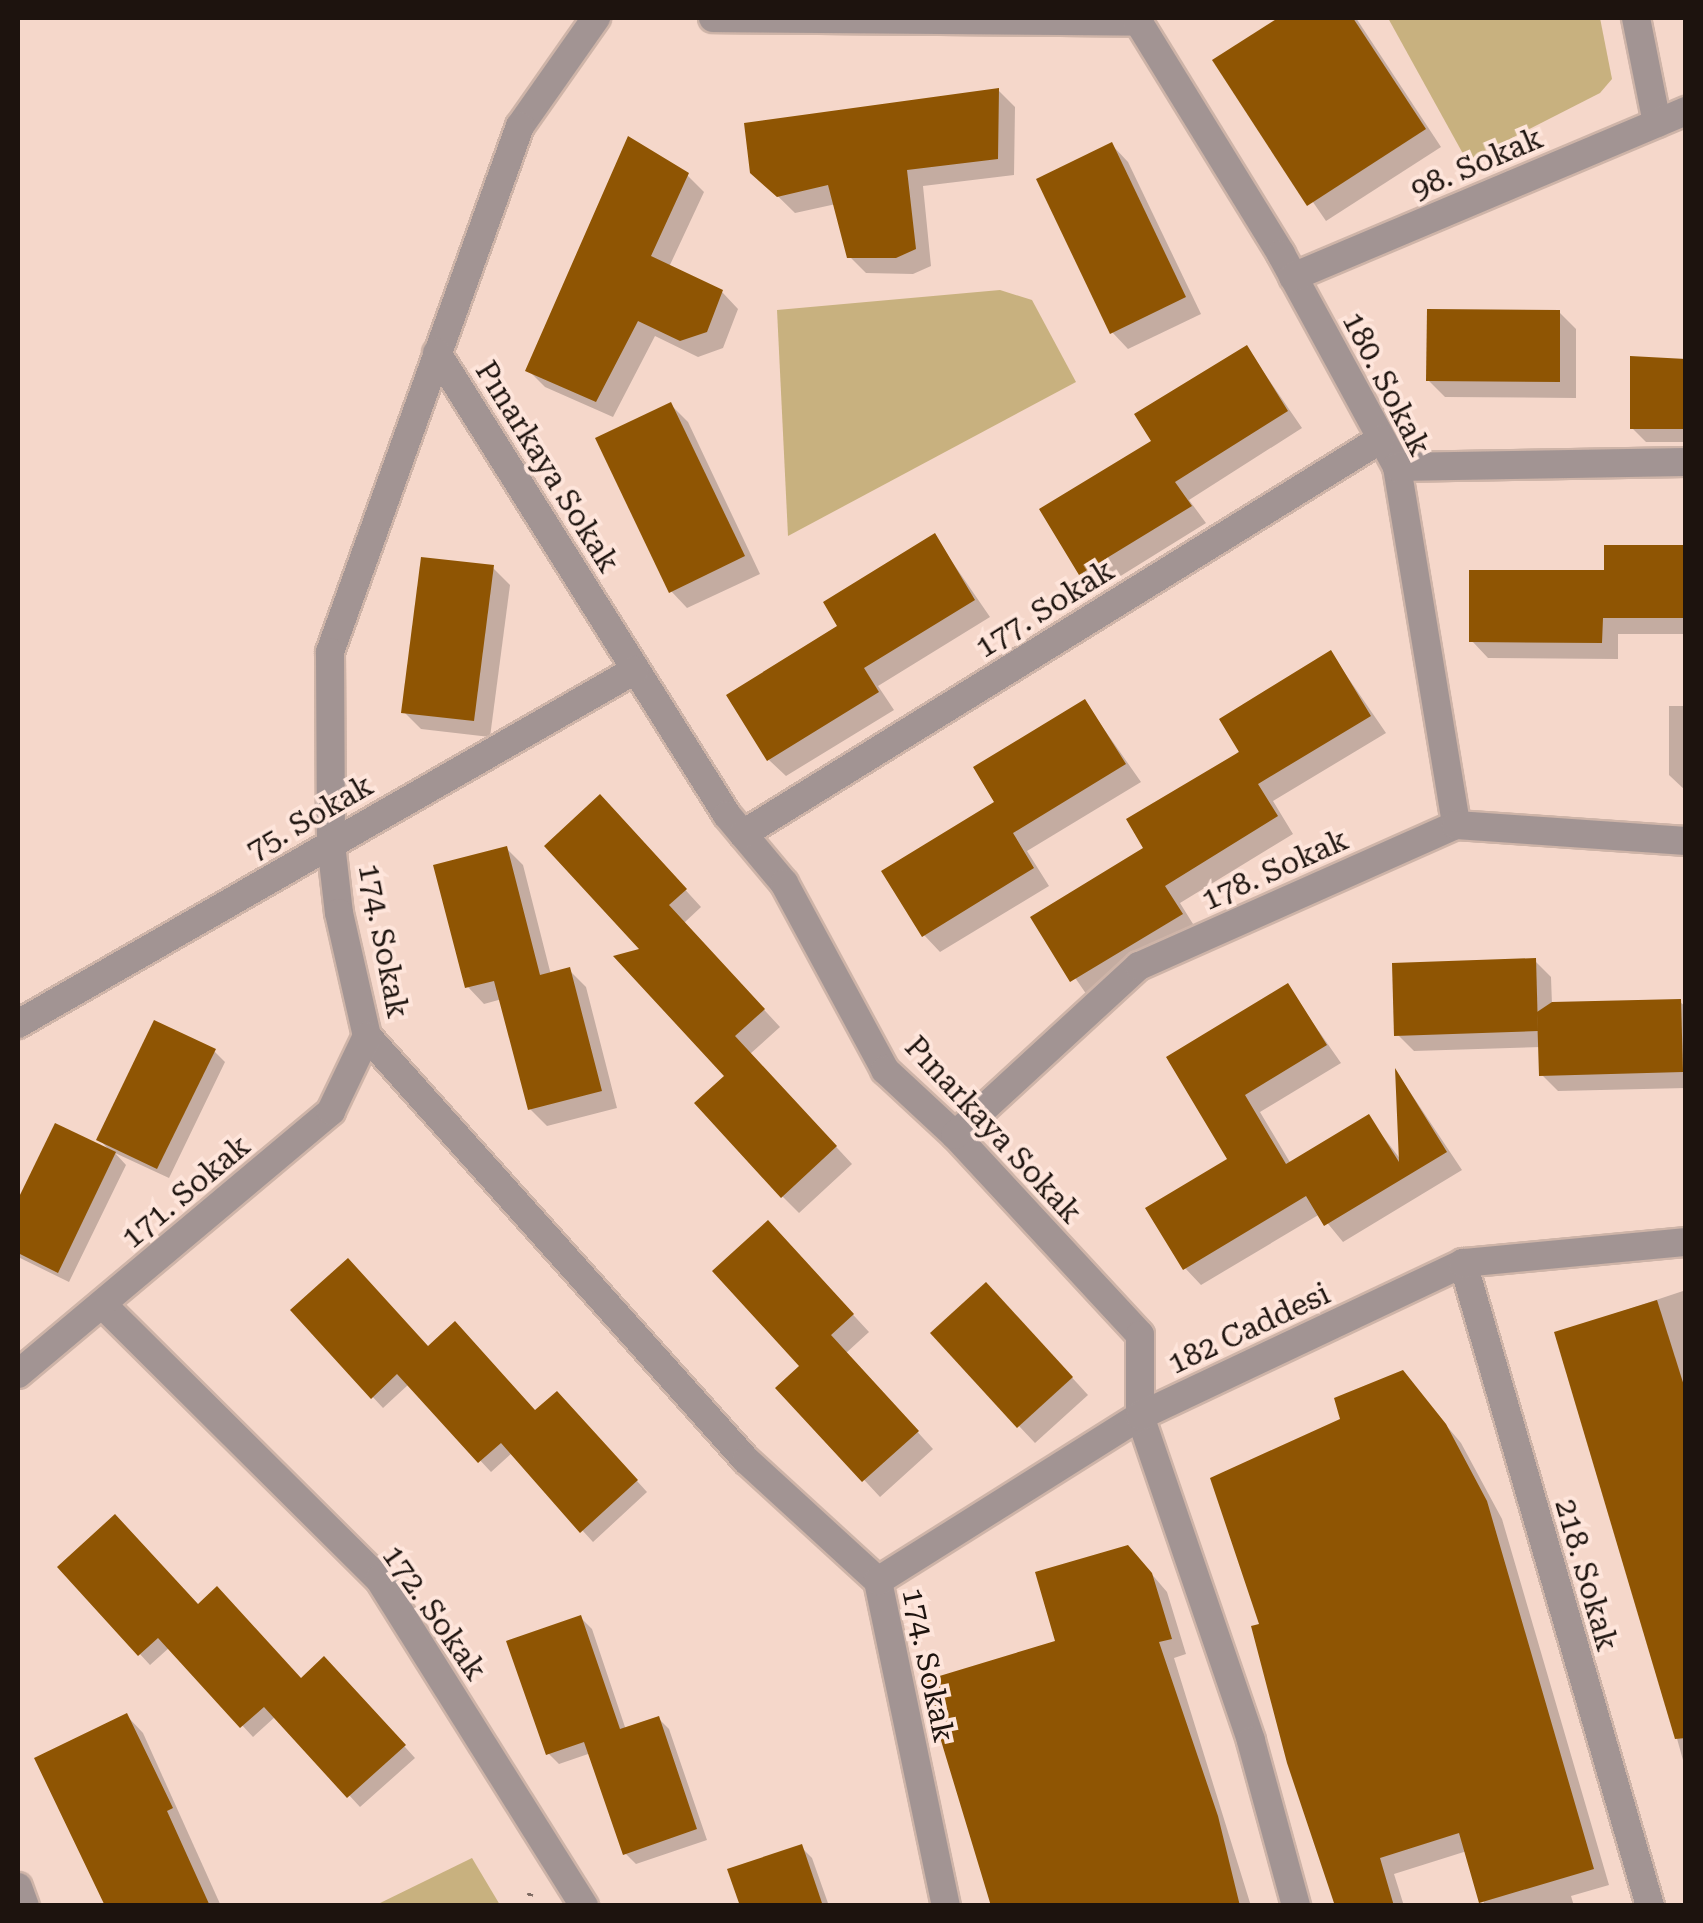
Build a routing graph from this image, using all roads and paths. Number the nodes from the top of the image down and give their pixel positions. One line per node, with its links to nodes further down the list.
1 (596, 18): 8 (street, 174. Sokak)
2 (713, 18): 4 (street)
3 (1636, 18): 6 (street)
4 (1136, 20): 7 (street, 180. Sokak)
5 (1686, 111): 6 (street, 98. Sokak)
6 (1657, 123): 7 (street, 98. Sokak)
7 (1293, 277): 9 (street, 180. Sokak)
8 (436, 353): 12 (street, Pınarkaya Sokak); 16 (street, 174. Sokak)
9 (1381, 439): 11 (street, 180. Sokak); 14 (street, 177. Sokak)
10 (1686, 462): 11 (street)
11 (1397, 467): 13 (street, 180. Sokak)
12 (635, 670): 14 (street, Pınarkaya Sokak); 16 (street, 75. Sokak)
13 (1456, 826): 15 (street, 178. Sokak); 19 (street, 178. Sokak)
14 (742, 834): 19 (street, Pınarkaya Sokak)
15 (1686, 841)
16 (331, 844): 17 (street, 75. Sokak); 18 (street, 174. Sokak)
17 (18, 1024)
18 (367, 1036): 22 (street, 171. Sokak); 25 (street, 174. Sokak)
19 (955, 1135): 24 (street, Pınarkaya Sokak)
20 (1686, 1242): 21 (street, 182 Caddesi)
21 (1463, 1263): 24 (street, 182 Caddesi); 31 (street, 218. Sokak)
22 (104, 1306): 23 (street, 171. Sokak); 28 (street, 172. Sokak)
23 (18, 1374)
24 (1140, 1416): 25 (street, 182 Caddesi); 30 (street, Pınarkaya Sokak)
25 (878, 1581): 29 (street, 174. Sokak)
26 (18, 1887): 27 (street)
27 (25, 1906)
28 (584, 1906)
29 (946, 1906)
30 (1296, 1906)
31 (1650, 1906)

